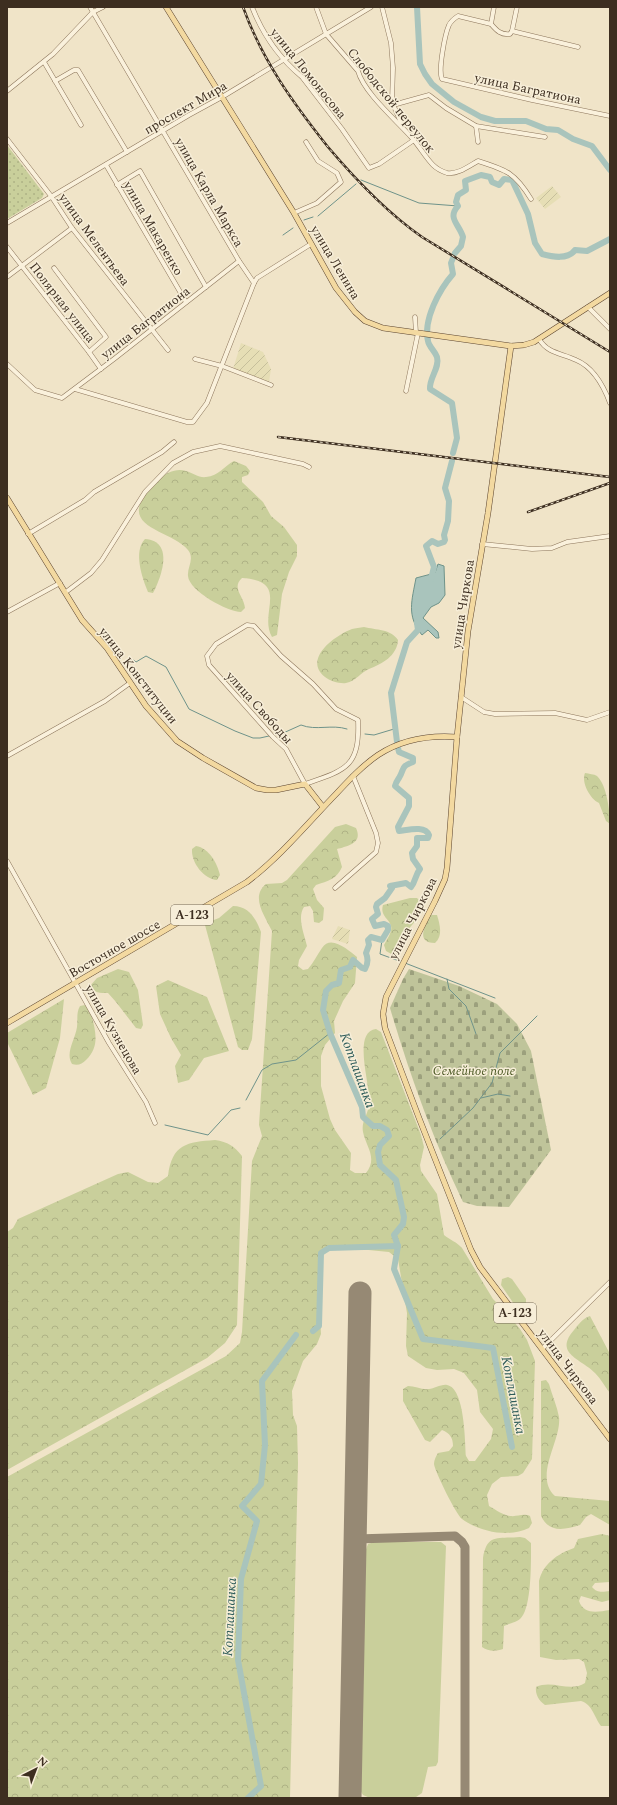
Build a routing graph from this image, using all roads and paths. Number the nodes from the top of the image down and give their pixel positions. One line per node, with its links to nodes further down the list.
1 (90, 7): 10 (street, улица Карла Маркса)
2 (103, 7): 10 (street)
3 (166, 7): 19 (main road, улица Ленина)
4 (252, 7): 15 (street, улица Ломоносова)
5 (316, 7): 13 (street, Слободской переулок)
6 (371, 7): 13 (street, проспект Мира)
7 (382, 7): 20 (street)
8 (494, 7): 11 (street)
9 (517, 7): 12 (street)
10 (93, 12): 16 (street); 24 (street, улица Карла Маркса)
11 (491, 24): 12 (street); 21 (street, улица Багратиона)
12 (512, 31): 14 (street)
13 (326, 34): 15 (street, проспект Мира); 25 (street, Слободской переулок)
14 (578, 47)
15 (284, 59): 19 (street, проспект Мира); 28 (street, улица Ломоносова)
16 (44, 62): 17 (street); 18 (street)
17 (55, 81): 22 (street); 31 (street)
18 (7, 91)
19 (222, 97): 24 (street, проспект Мира); 36 (main road, улица Ленина)
20 (393, 105): 23 (street); 25 (street)
21 (610, 116)
22 (81, 125)
23 (476, 126): 26 (street); 30 (street)
24 (163, 130): 31 (street, проспект Мира); 41 (street, улица Карла Маркса)
25 (405, 130): 28 (street, Слободской переулок)
26 (545, 137)
27 (7, 138): 34 (street, улица Мелентьева)
28 (414, 140): 35 (street, Слободской переулок)
29 (306, 142): 36 (street)
30 (478, 142)
31 (127, 152): 32 (street, проспект Мира)
32 (106, 165): 33 (street, улица Макаренко); 34 (street, проспект Мира)
33 (117, 185): 46 (street); 48 (street, улица Макаренко)
34 (52, 196): 37 (street, проспект Мира); 38 (street, улица Мелентьева)
35 (531, 199)
36 (294, 213): 39 (main road, улица Ленина)
37 (7, 223)
38 (72, 228): 42 (street); 52 (street, улица Мелентьева)
39 (311, 244): 45 (street); 53 (main road, улица Ленина)
40 (7, 247): 42 (street, Полярная улица)
41 (239, 260): 45 (street, улица Карла Маркса); 46 (street, улица Багратиона)
42 (21, 265): 44 (street); 57 (street, Полярная улица)
43 (54, 268): 57 (street)
44 (7, 277)
45 (254, 283): 60 (street)
46 (206, 287): 48 (street, улица Багратиона)
47 (610, 293): 49 (main road, улица Ленина)
48 (186, 302): 52 (street, улица Багратиона)
49 (588, 307): 51 (street); 54 (main road, улица Ленина)
50 (415, 317): 53 (street)
51 (610, 329)
52 (150, 330): 56 (street, улица Мелентьева); 61 (street, улица Багратиона)
53 (419, 333): 55 (main road, улица Ленина); 64 (street)
54 (539, 339): 55 (main road, улица Ленина); 65 (street)
55 (511, 346): 71 (main road, улица Чиркова)
56 (168, 350)
57 (90, 352): 61 (street, Полярная улица)
58 (195, 359): 60 (street)
59 (7, 364): 63 (street, улица Багратиона)
60 (222, 366): 62 (street); 63 (street)
61 (101, 369): 63 (street, улица Багратиона)
62 (271, 385)
63 (75, 389)
64 (406, 391)
65 (610, 403)
66 (174, 442): 69 (street)
67 (309, 467): 73 (street)
68 (7, 498): 69 (main road, улица Конституции)
69 (28, 534): 72 (main road, улица Конституции)
70 (610, 536): 71 (street)
71 (482, 544): 76 (main road, улица Чиркова)
72 (60, 583): 73 (main road, улица Конституции); 74 (street)
73 (66, 592): 75 (main road, улица Конституции)
74 (7, 612)
75 (130, 684): 79 (street); 81 (main road, улица Конституции)
76 (461, 697): 77 (street); 78 (main road, улица Чиркова)
77 (610, 712)
78 (457, 737): 80 (main road, А-123); 89 (main road, улица Чиркова / А-123)
79 (7, 756)
80 (353, 776): 82 (main road, Восточное шоссе / А-123); 84 (street)
81 (305, 784): 81 (street, улица Свободы); 82 (main road)
82 (323, 807): 85 (main road, Восточное шоссе / А-123)
83 (7, 861): 85 (street, улица Кузнецова)
84 (335, 888)
85 (76, 983): 86 (main road, Восточное шоссе / А-123); 87 (street, улица Кузнецова)
86 (7, 1023)
87 (155, 1123)
88 (610, 1282): 89 (street)
89 (542, 1349): 90 (main road, улица Чиркова / А-123)
90 (610, 1439)

